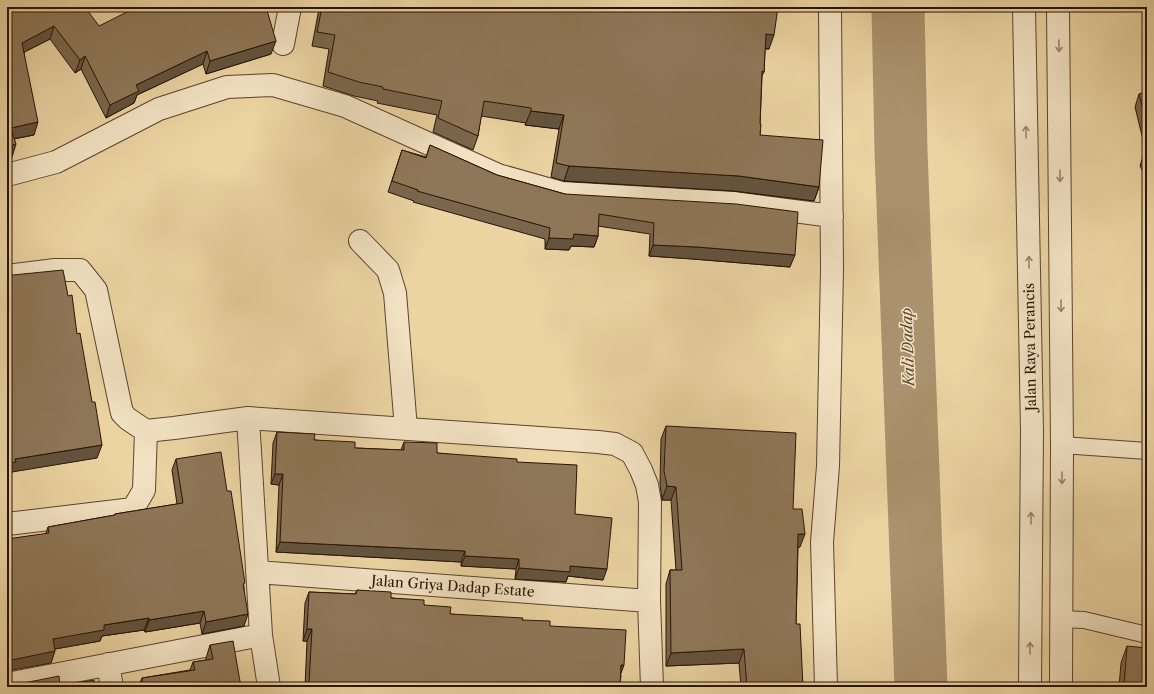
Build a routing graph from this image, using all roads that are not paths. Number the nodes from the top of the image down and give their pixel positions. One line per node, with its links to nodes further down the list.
1 (290, 7): 5 (street)
2 (830, 7): 7 (street)
3 (1024, 7): 27 (street, Jalan Raya Perancis, one-way to 3)
4 (1058, 7): 13 (street, one-way to 13)
5 (283, 44)
6 (7, 175): 7 (street)
7 (832, 216): 26 (street)
8 (360, 241): 11 (street)
9 (7, 276): 12 (street)
10 (248, 418): 11 (street); 12 (street); 16 (street)
11 (406, 429): 17 (street)
12 (146, 431): 15 (street)
13 (1062, 445): 14 (lane); 18 (street, one-way to 18)
14 (1147, 451)
15 (7, 524)
16 (257, 572): 17 (street, Jalan Griya Dadap Estate); 19 (street)
17 (649, 601): 25 (street)
18 (1061, 619): 20 (lane); 28 (street)
19 (262, 635): 21 (street); 24 (street)
20 (1147, 635)
21 (108, 664): 22 (street); 23 (street)
22 (7, 684)
23 (112, 687)
24 (269, 687)
25 (652, 687)
26 (826, 687)
27 (1030, 687)
28 (1061, 687)

